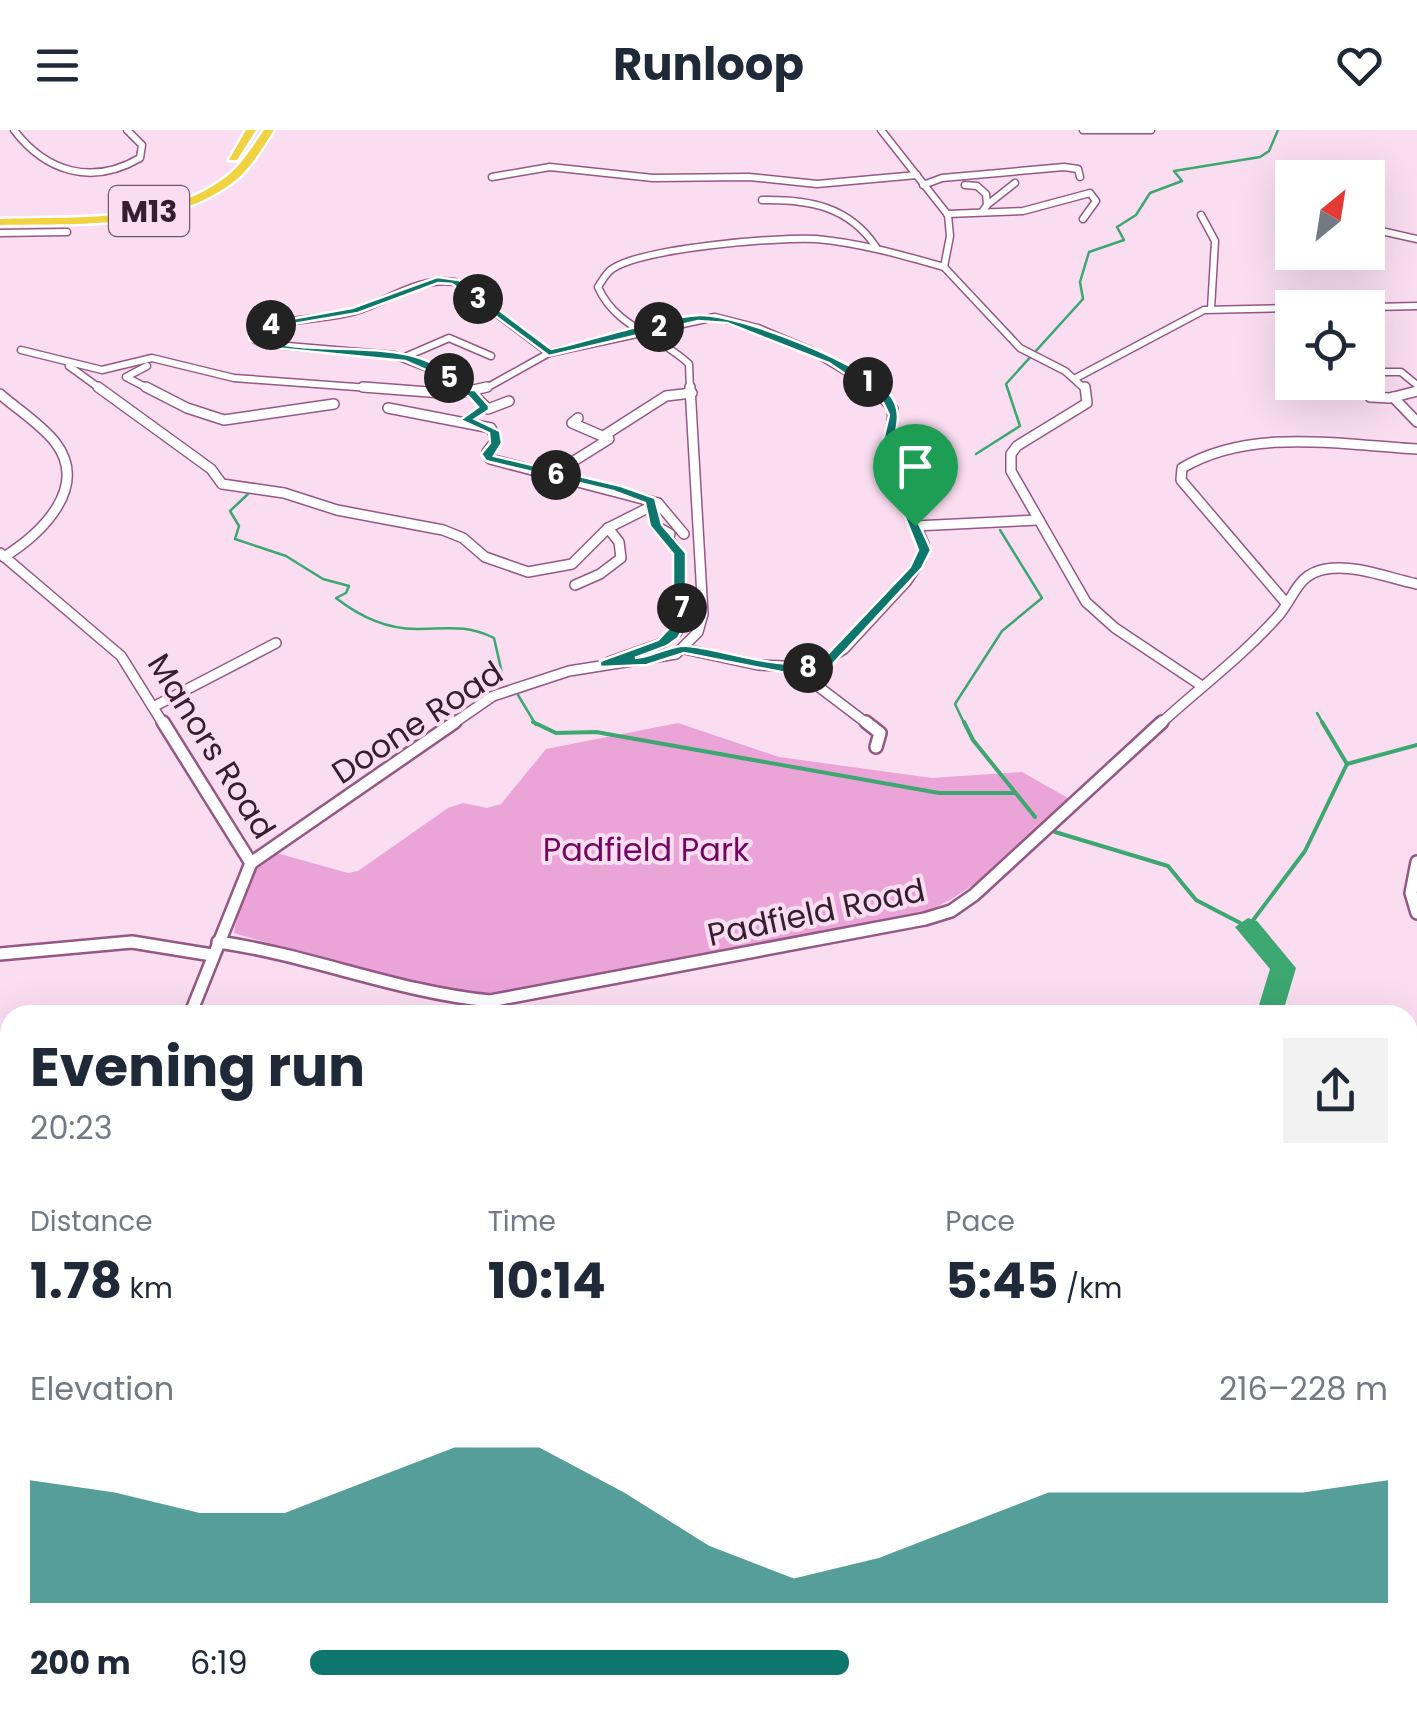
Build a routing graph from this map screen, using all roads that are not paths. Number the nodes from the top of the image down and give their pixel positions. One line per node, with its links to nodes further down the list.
1 (14, 130): 2 (street)
2 (128, 130)
3 (269, 130): 18 (highway, M13)
4 (881, 130): 8 (street)
5 (1083, 130): 6 (street)
6 (1151, 130)
7 (250, 131): 18 (highway, M13)
8 (916, 175): 9 (street); 12 (street)
9 (492, 177)
10 (1080, 178): 12 (street)
11 (1015, 183): 15 (street)
12 (923, 184): 16 (street)
13 (965, 184): 15 (street)
14 (762, 200): 24 (street)
15 (985, 209): 16 (street); 19 (street)
16 (947, 214): 25 (street)
17 (1202, 215): 29 (street)
18 (0, 218)
19 (1083, 219)
20 (67, 232): 22 (street)
21 (1385, 232): 23 (street)
22 (0, 233)
23 (1417, 239)
24 (876, 247): 25 (street); 30 (street)
25 (944, 267): 39 (street)
26 (1417, 306): 27 (street)
27 (1385, 307)
28 (1275, 308): 29 (street)
29 (1211, 309): 39 (street)
30 (637, 333): 32 (street); 43 (street); 59 (street)
31 (21, 350): 35 (street)
32 (549, 353): 34 (street); 41 (street)
33 (491, 356): 34 (street)
34 (406, 357): 42 (street)
35 (64, 362): 36 (street); 60 (street)
36 (143, 363): 37 (street); 42 (street); 48 (street)
37 (158, 371)
38 (1385, 372): 40 (street)
39 (1076, 378): 58 (street)
40 (1417, 388): 46 (street)
41 (471, 392): 42 (street); 50 (street)
42 (455, 394)
43 (692, 394): 54 (street); 63 (street)
44 (2, 396): 64 (street)
45 (1385, 398): 46 (street)
46 (1393, 398): 53 (street)
47 (509, 401): 50 (street)
48 (334, 404)
49 (388, 408): 52 (street)
50 (485, 408): 52 (street)
51 (578, 418): 54 (street)
52 (466, 420): 56 (street)
53 (1417, 422)
54 (605, 436): 56 (street)
55 (1417, 449): 67 (street)
56 (553, 474): 57 (street)
57 (653, 504): 60 (street); 61 (street); 62 (street)
58 (1039, 520): 59 (street); 72 (street)
59 (915, 526): 71 (street)
60 (608, 528): 65 (street)
61 (665, 534): 62 (street); 70 (street)
62 (684, 534): 63 (street)
63 (699, 534): 69 (street)
64 (2, 555): 73 (street, Manors Road)
65 (575, 584)
66 (1417, 584): 67 (street, Padfield Road)
67 (1286, 604): 72 (street, Padfield Road)
68 (276, 643): 73 (street)
69 (684, 649): 70 (street, Doone Road); 71 (street)
70 (605, 664): 75 (street, Doone Road)
71 (794, 668): 74 (street)
72 (1202, 686): 81 (street, Padfield Road)
73 (153, 707): 75 (street, Manors Road)
74 (876, 747)
75 (251, 862): 78 (street, Manors Road)
76 (1417, 862): 77 (street)
77 (1417, 913)
78 (218, 942): 80 (street, Manors Road); 81 (street, Padfield Road)
79 (0, 954): 80 (street)
80 (212, 955): 82 (street, Manors Road)
81 (490, 1001): 83 (street)
82 (194, 1005)
83 (491, 1005)

